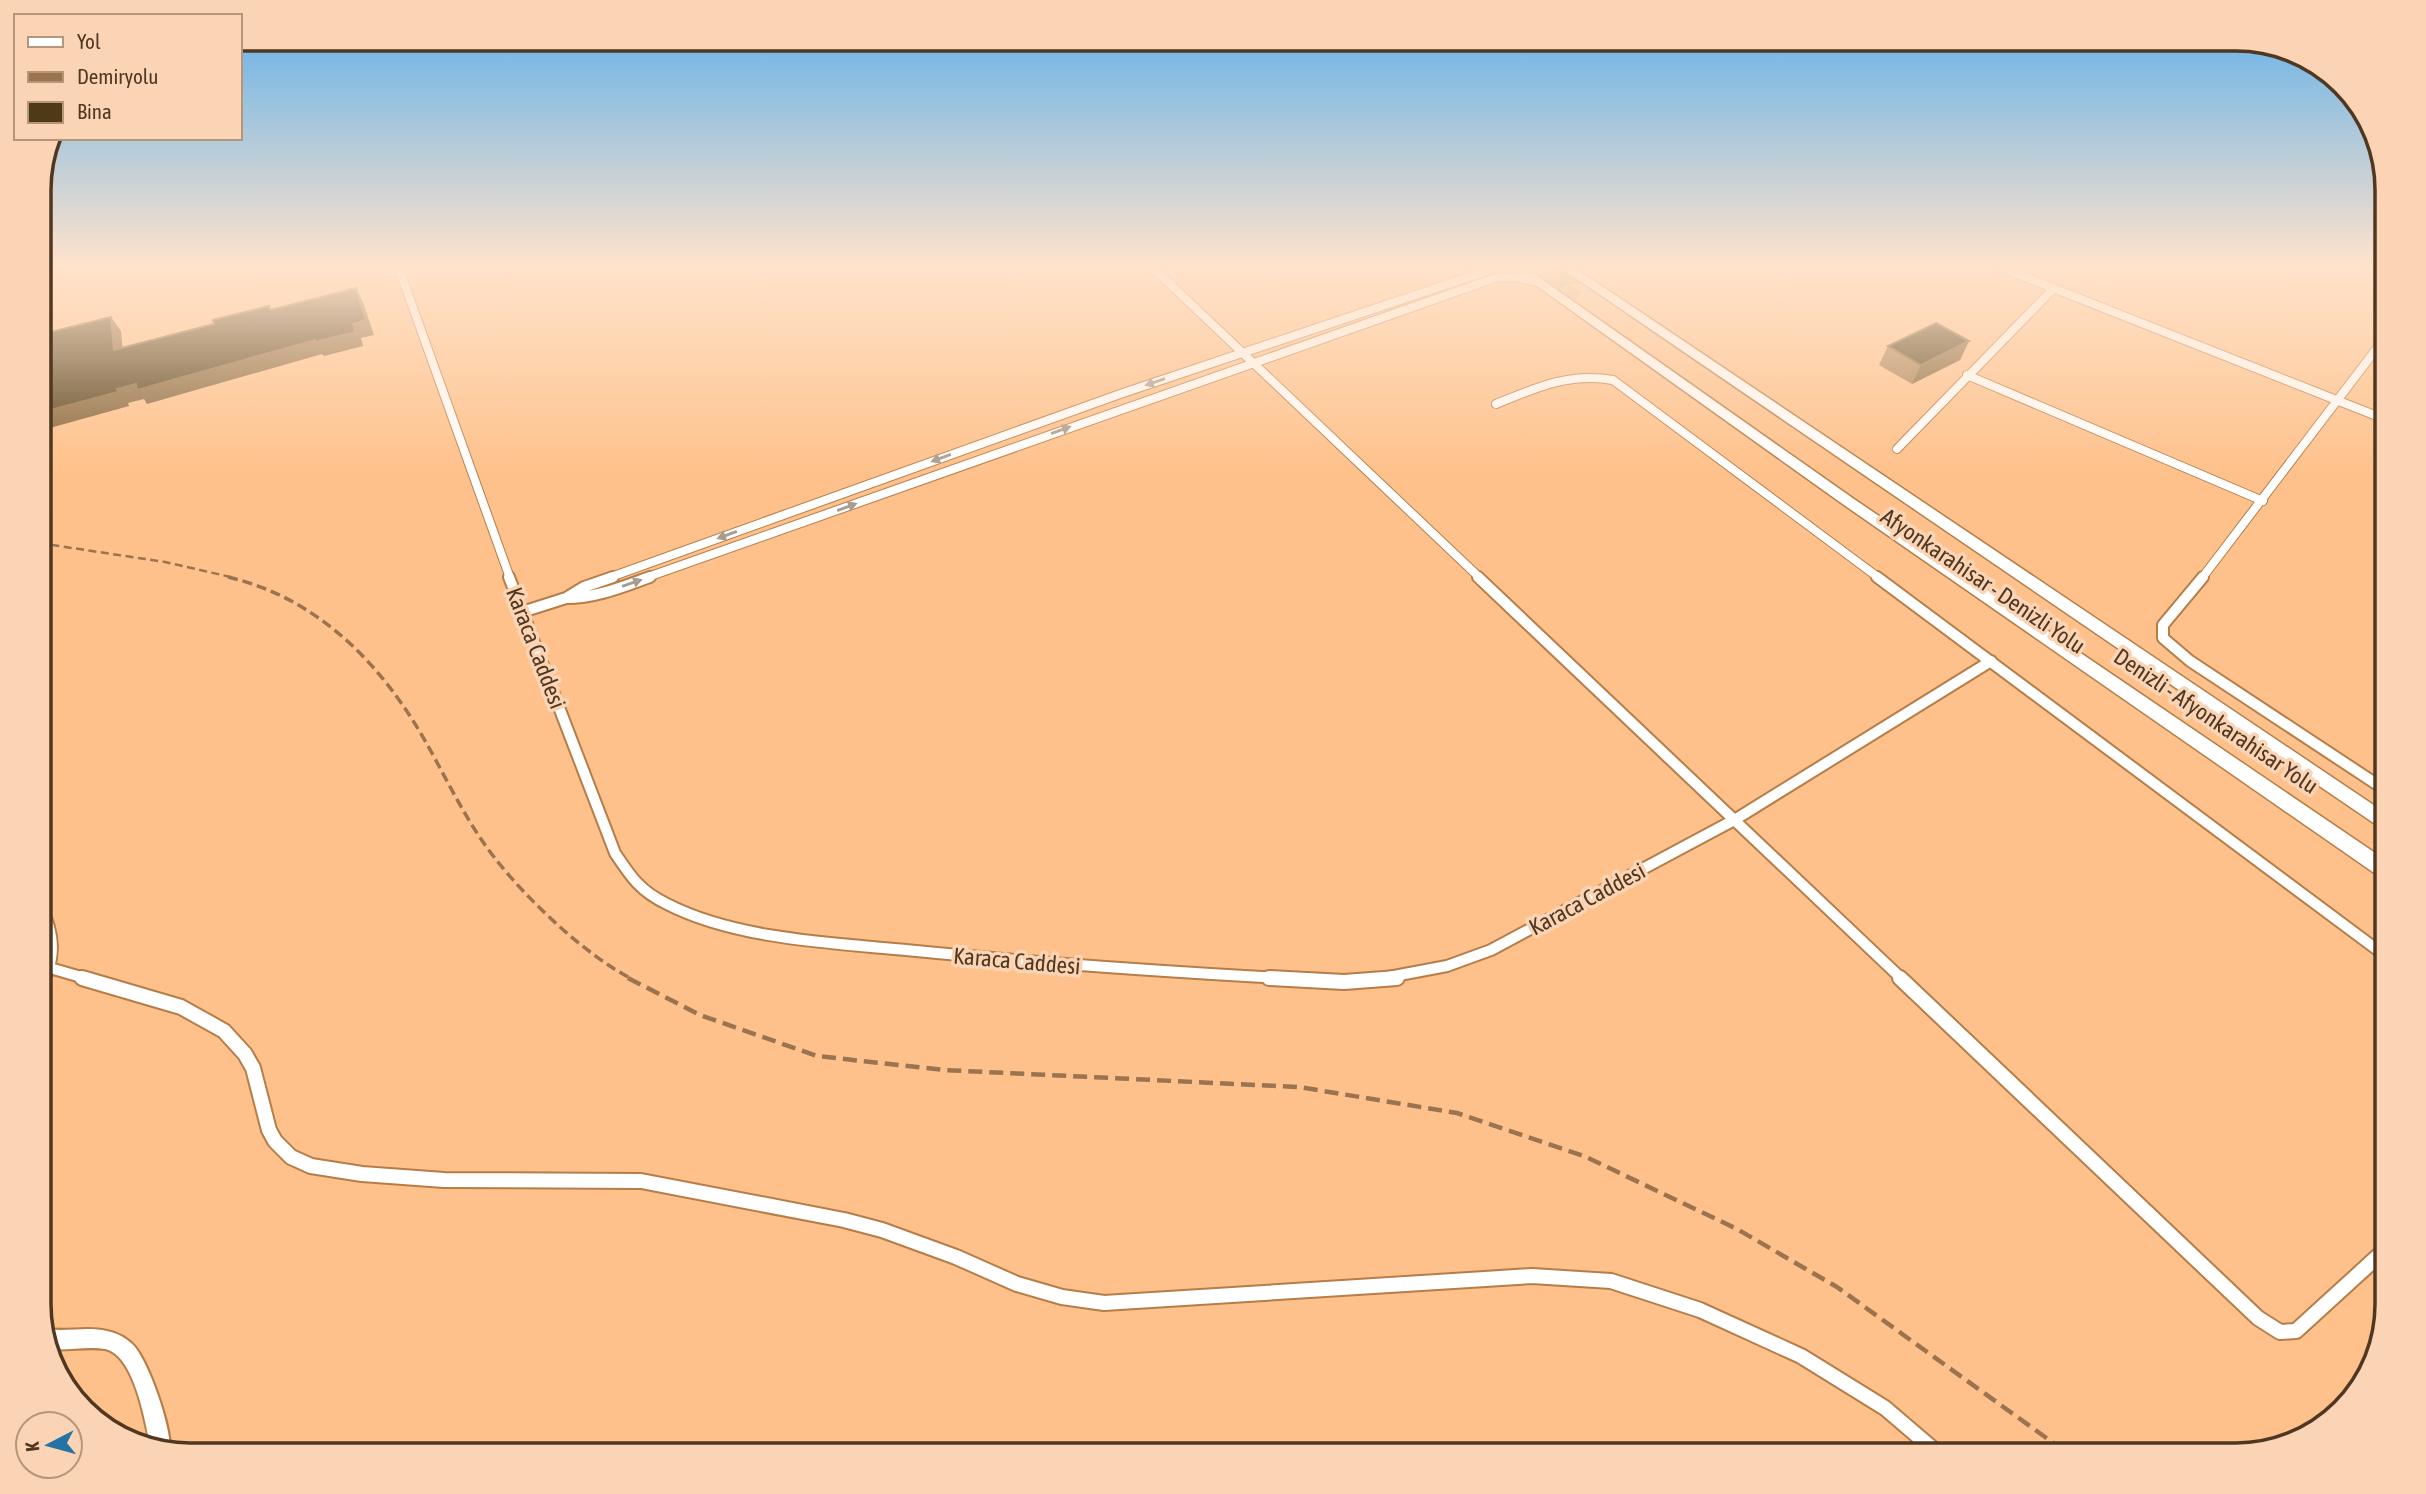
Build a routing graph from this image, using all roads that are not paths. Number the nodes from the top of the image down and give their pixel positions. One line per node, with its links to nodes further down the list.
1 (423, 336): 21 (street, Karaca Caddesi)
2 (1226, 336): 12 (street)
3 (1291, 336): 12 (street)
4 (1328, 336): 13 (street)
5 (1635, 336): 28 (highway)
6 (1638, 336): 27 (highway, Afyonkarahisar - Denizli Yolu)
7 (1643, 336): 26 (highway, Denizli - Afyonkarahisar Yolu)
8 (1644, 336): 24 (highway)
9 (2006, 336): 14 (street)
10 (2174, 336): 15 (street)
11 (2375, 349): 15 (street)
12 (1243, 352): 13 (street); 20 (street, one-way to 20)
13 (1252, 362): 20 (street, one-way to 13); 25 (street)
14 (1966, 375): 18 (street); 19 (street)
15 (2334, 399): 17 (street); 19 (street)
16 (1496, 404): 22 (street)
17 (2375, 415)
18 (1897, 449)
19 (2263, 501): 23 (street)
20 (566, 598): 21 (street)
21 (522, 612): 25 (street, Karaca Caddesi)
22 (1991, 661): 25 (street, Karaca Caddesi); 29 (street)
23 (2375, 783)
24 (2375, 815)
25 (1736, 819): 31 (street)
26 (2375, 829)
27 (2375, 849)
28 (2375, 863)
29 (2375, 948)
30 (51, 968): 34 (street)
31 (2375, 1260)
32 (56, 1340): 33 (street)
33 (160, 1440)
34 (1926, 1443)

